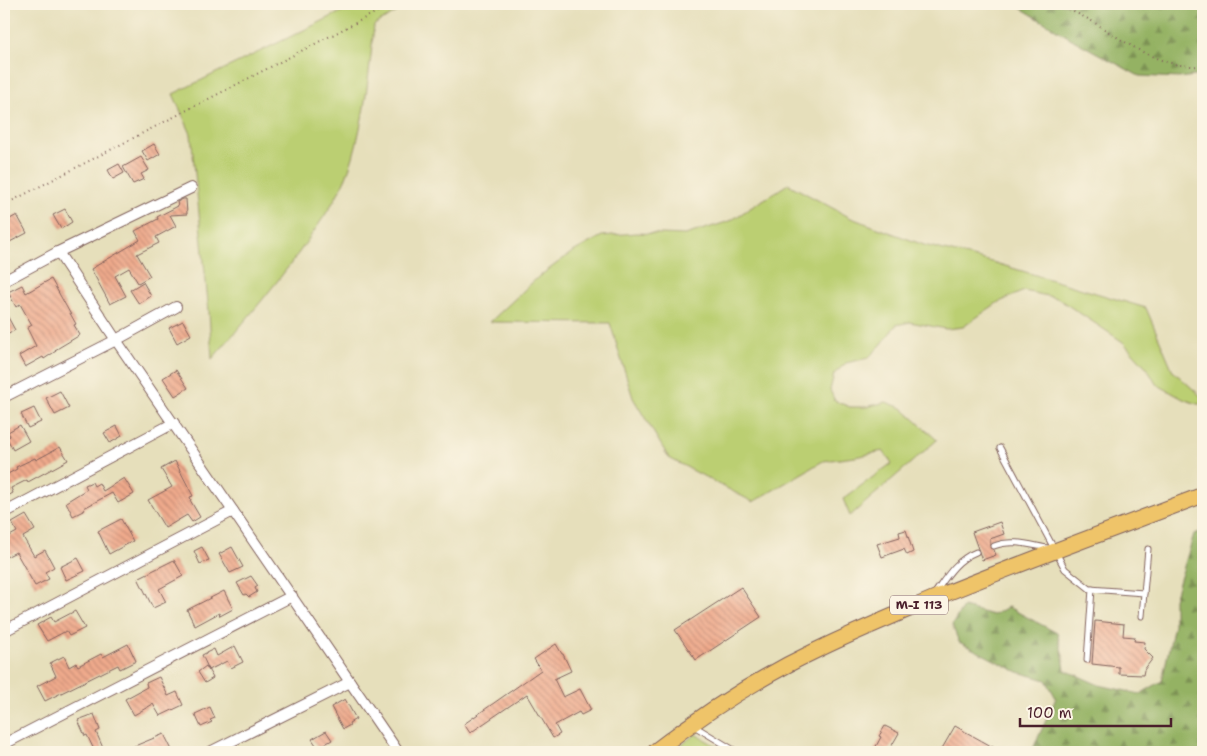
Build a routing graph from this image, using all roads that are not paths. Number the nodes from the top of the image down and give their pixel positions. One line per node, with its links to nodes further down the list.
1 (191, 188): 2 (street)
2 (58, 252): 3 (street); 5 (street)
3 (4, 281)
4 (176, 307): 5 (street)
5 (116, 340): 6 (street); 7 (street)
6 (4, 397)
7 (174, 424): 10 (street); 11 (street)
8 (1000, 448): 14 (lane)
9 (1203, 496): 14 (main road, M-I 113)
10 (233, 511): 18 (street); 21 (street)
11 (4, 513)
12 (994, 546): 14 (lane)
13 (1148, 549): 17 (lane)
14 (1056, 550): 16 (lane); 19 (main road, M-I 113)
15 (976, 552): 19 (lane)
16 (1092, 589): 17 (lane); 22 (lane)
17 (1144, 593): 20 (lane)
18 (292, 596): 23 (street); 25 (street)
19 (931, 600): 24 (main road, M-I 113)
20 (1142, 616)
21 (4, 631)
22 (1088, 660)
23 (350, 682): 26 (street); 27 (street)
24 (691, 724): 28 (main road, M-I 113); 29 (lane)
25 (4, 744)
26 (210, 752)
27 (398, 752)
28 (654, 752)
29 (737, 752)

